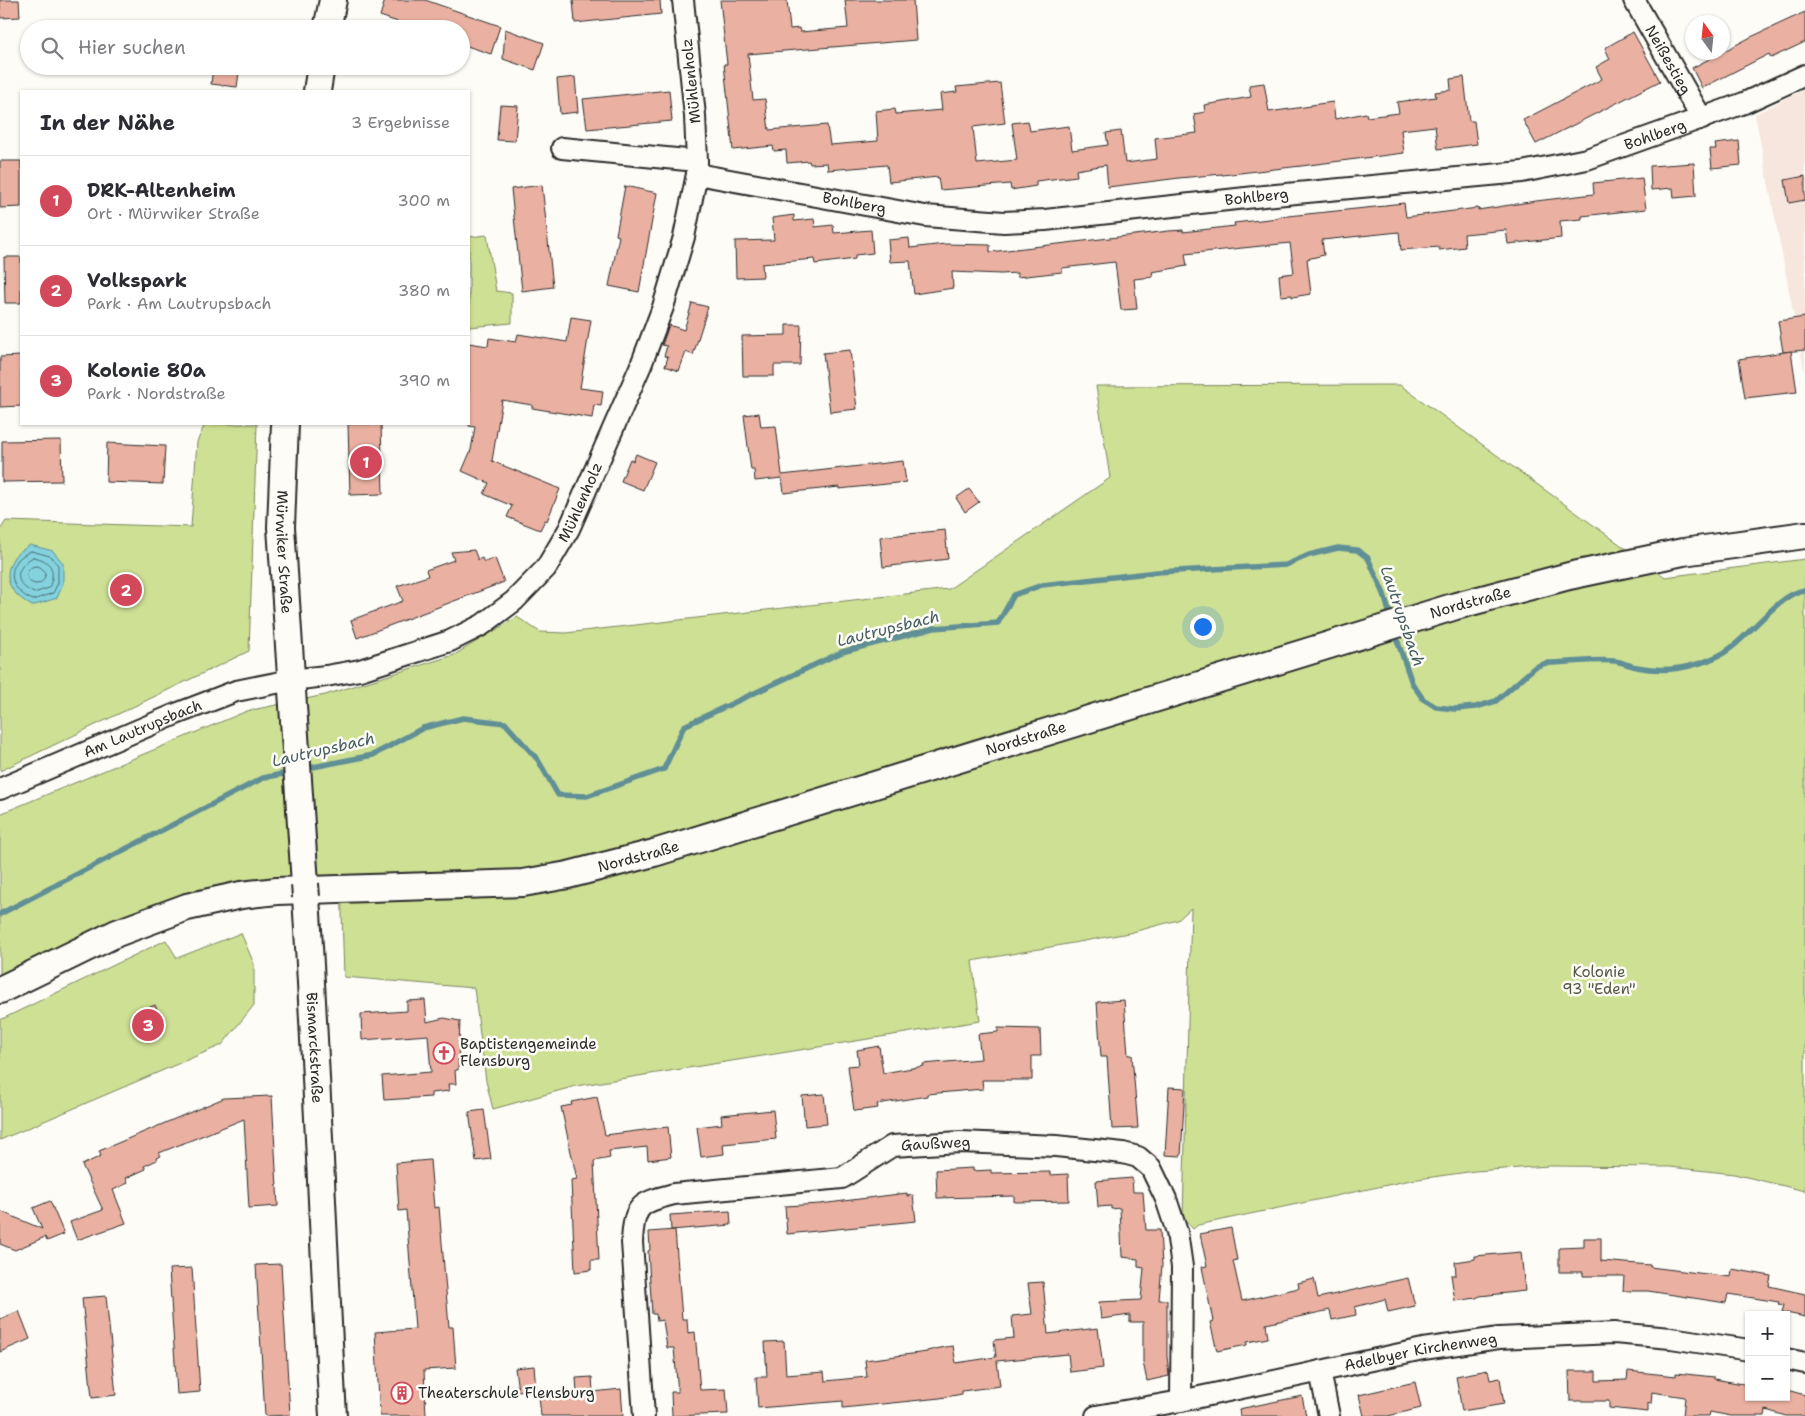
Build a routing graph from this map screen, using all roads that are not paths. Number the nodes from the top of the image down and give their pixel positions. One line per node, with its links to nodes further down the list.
1 (333, 0): 4 (main road)
2 (683, 0): 10 (street, Mühlenholz)
3 (1634, 0): 8 (street, Neißestieg)
4 (329, 20)
5 (320, 75): 7 (main road)
6 (1805, 75): 8 (street, Bohlberg)
7 (317, 90)
8 (1702, 119): 10 (street, Bohlberg)
9 (562, 148): 10 (street)
10 (697, 168): 13 (street, Mühlenholz)
11 (285, 425): 13 (main road, Mürwiker Straße)
12 (1805, 534): 15 (main road, Nordstraße)
13 (291, 680): 14 (street, Am Lautrupsbach); 21 (main road, Bismarckstraße, bridge)
14 (0, 789)
15 (0, 990)
16 (1745, 1349): 19 (street, Adelbyer Kirchenweg)
17 (1790, 1360): 18 (street)
18 (1805, 1363)
19 (1320, 1371): 20 (street, Adelbyer Kirchenweg); 24 (street)
20 (1181, 1400): 22 (street, Gaußweg); 23 (street, Adelbyer Kirchenweg)
21 (333, 1416)
22 (644, 1416)
23 (1096, 1416)
24 (1329, 1416)

